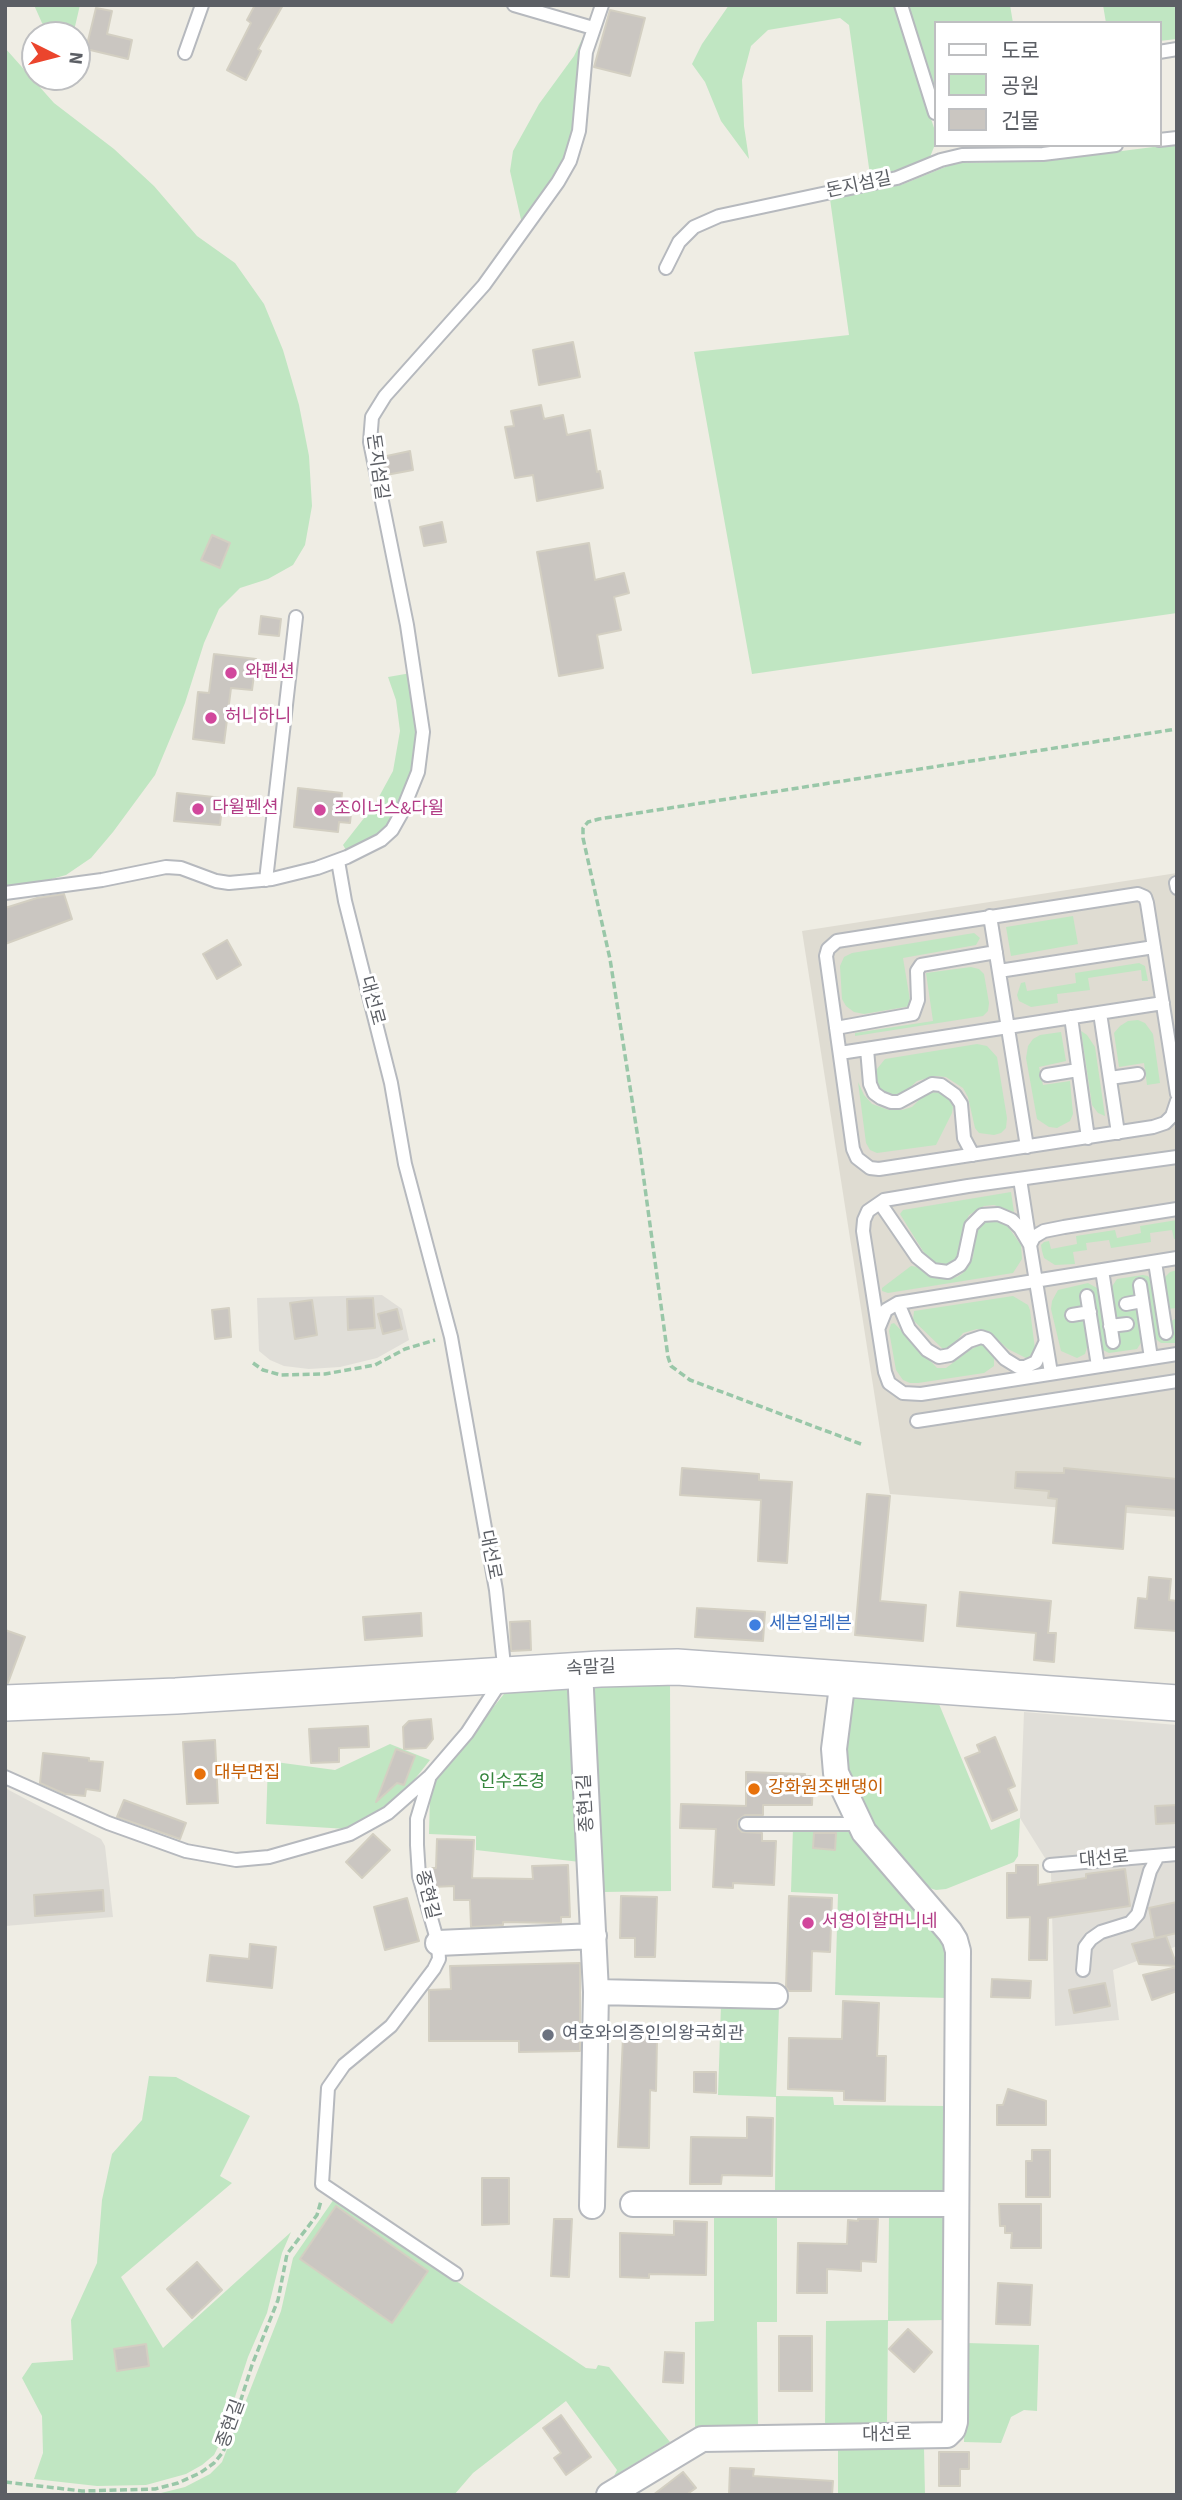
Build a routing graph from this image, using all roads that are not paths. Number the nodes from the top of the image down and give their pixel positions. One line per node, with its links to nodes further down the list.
1 (202, 5): 6 (lane)
2 (514, 5): 5 (lane)
3 (602, 5): 5 (lane, 돈지섬길)
4 (901, 5): 7 (lane)
5 (593, 28): 12 (lane, 돈지섬길)
6 (185, 53)
7 (934, 110)
8 (1100, 147): 9 (lane, 돈지섬길)
9 (948, 151): 10 (lane, 돈지섬길)
10 (666, 268)
11 (296, 617): 13 (lane)
12 (338, 860): 13 (lane, 돈지섬길); 67 (lane, 대선로)
13 (266, 880): 14 (lane, 돈지섬길)
14 (5, 892)
15 (990, 916): 16 (lane); 17 (lane); 23 (lane)
16 (1154, 947): 18 (lane); 19 (lane)
17 (996, 952): 18 (lane); 23 (lane)
18 (999, 971): 22 (lane)
19 (1163, 1003): 20 (lane); 30 (lane)
20 (1100, 1013): 21 (lane); 29 (lane)
21 (1071, 1017): 22 (lane); 26 (lane)
22 (1008, 1027): 24 (lane); 34 (lane)
23 (836, 1028): 25 (lane)
24 (867, 1049): 25 (lane); 35 (lane)
25 (839, 1053): 35 (lane)
26 (1078, 1070): 28 (lane); 33 (lane)
27 (1138, 1074): 29 (lane)
28 (1047, 1075)
29 (1110, 1078): 32 (lane)
30 (1177, 1094)
31 (1177, 1101): 32 (lane)
32 (1118, 1133): 33 (lane)
33 (1088, 1138): 34 (lane)
34 (1027, 1147): 35 (lane)
35 (973, 1155)
36 (1174, 1156): 37 (lane)
37 (1020, 1179): 38 (lane); 40 (lane)
38 (880, 1203): 40 (lane); 56 (lane)
39 (1177, 1209): 40 (lane)
40 (1030, 1245): 44 (lane)
41 (1177, 1258): 42 (lane)
42 (1155, 1262): 43 (lane); 53 (lane)
43 (1102, 1270): 44 (lane); 55 (lane)
44 (1036, 1281): 48 (lane); 58 (lane)
45 (1140, 1285): 47 (lane)
46 (1087, 1296): 50 (lane)
47 (1142, 1301): 49 (lane); 61 (lane)
48 (898, 1303): 56 (lane); 58 (lane)
49 (1126, 1304)
50 (1090, 1312): 52 (lane); 62 (lane)
51 (1177, 1313): 53 (lane)
52 (1072, 1315)
53 (1163, 1315): 57 (lane)
54 (1127, 1324): 55 (lane)
55 (1111, 1326): 59 (lane)
56 (878, 1330): 63 (lane)
57 (1166, 1333)
58 (1046, 1341): 63 (lane)
59 (1113, 1342)
60 (1177, 1354): 61 (lane)
61 (1151, 1358): 62 (lane)
62 (1098, 1366): 63 (lane)
63 (1051, 1373)
64 (1177, 1381): 65 (lane)
65 (917, 1421)
66 (580, 1670): 67 (street, 속말길); 68 (street, 속말길); 78 (street, 종현1길)
67 (505, 1675): 70 (street, 속말길); 71 (lane)
68 (843, 1678): 69 (street, 속말길); 74 (street, 대선로)
69 (1168, 1698)
70 (5, 1703)
71 (430, 1776): 72 (lane); 79 (lane, 종현길)
72 (5, 1777)
73 (746, 1824): 74 (lane)
74 (860, 1824): 84 (street, 대선로)
75 (1177, 1854): 76 (lane, 대선로)
76 (1158, 1856): 77 (lane, 대선로); 80 (lane, 대선로)
77 (1050, 1865)
78 (594, 1937): 79 (street); 81 (street, 종현1길)
79 (438, 1943): 86 (lane, 종현길)
80 (1083, 1970)
81 (596, 1992): 82 (street); 85 (street, 종현1길)
82 (775, 1996)
83 (633, 2204): 84 (street)
84 (956, 2204): 87 (street, 대선로)
85 (592, 2206)
86 (456, 2274)
87 (610, 2495)

